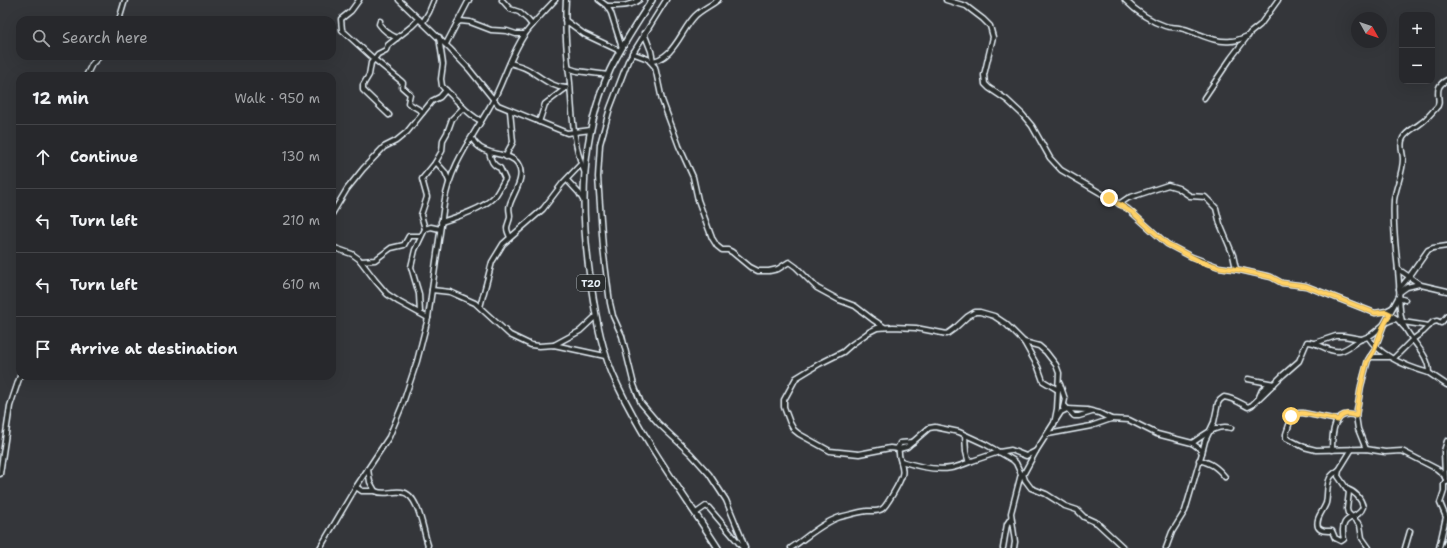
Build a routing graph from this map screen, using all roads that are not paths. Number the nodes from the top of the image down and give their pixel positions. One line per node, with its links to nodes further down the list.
1 (126, 0): 18 (street)
2 (359, 0): 33 (street)
3 (399, 0): 19 (street)
4 (434, 0): 22 (street)
5 (469, 0): 23 (street)
6 (502, 0): 24 (street)
7 (556, 0): 24 (street)
8 (566, 0): 20 (street)
9 (599, 0): 17 (street)
10 (639, 0): 17 (street)
11 (652, 0): 31 (main road, T20)
12 (666, 0): 25 (street)
13 (718, 0): 35 (street)
14 (946, 0): 62 (street)
15 (1125, 0): 27 (street)
16 (1278, 0): 27 (street)
17 (607, 6): 31 (street)
18 (120, 16)
19 (419, 19): 22 (street); 29 (street)
20 (565, 20): 31 (street); 37 (street)
21 (380, 21): 29 (street)
22 (423, 22): 28 (street)
23 (457, 23): 26 (street); 30 (street)
24 (532, 25): 26 (street)
25 (644, 33): 32 (street); 35 (street)
26 (525, 34): 36 (street)
27 (1248, 36): 43 (street)
28 (438, 37): 30 (street); 42 (street)
29 (397, 38): 33 (street)
30 (446, 44): 44 (street)
31 (621, 49): 39 (main road, T20)
32 (632, 53): 35 (street); 153 (street)
33 (374, 59): 47 (street); 48 (street)
34 (96, 60): 38 (street)
35 (652, 61): 90 (street)
36 (510, 63): 41 (street); 44 (street)
37 (568, 68): 39 (street); 41 (street)
38 (88, 72)
39 (608, 75): 51 (main road, T20)
40 (1447, 80): 73 (street)
41 (568, 88): 50 (street); 52 (street)
42 (446, 90): 45 (street); 47 (street)
43 (1204, 98)
44 (494, 100): 46 (street); 49 (street)
45 (463, 108): 49 (street); 56 (street)
46 (510, 111): 50 (street); 55 (street)
47 (423, 112): 63 (street)
48 (389, 115)
49 (481, 121): 53 (street)
50 (540, 122): 52 (street)
51 (591, 130): 52 (street); 58 (main road, T20)
52 (574, 132): 57 (street)
53 (472, 138): 54 (street); 60 (street)
54 (490, 152): 55 (street); 64 (street)
55 (506, 157): 68 (street)
56 (435, 162): 60 (street); 65 (street)
57 (581, 164): 58 (street); 59 (street)
58 (584, 171): 61 (main road, T20)
59 (567, 180): 61 (street); 68 (street)
60 (449, 182): 64 (street)
61 (583, 200): 83 (main road, T20)
62 (1119, 204): 72 (street); 72 (street)
63 (336, 207)
64 (441, 222): 66 (street)
65 (425, 229): 66 (street); 67 (street)
66 (440, 229): 76 (street)
67 (421, 236): 71 (street); 81 (street)
68 (510, 237): 80 (street)
69 (1447, 246): 74 (street)
70 (336, 248): 71 (street)
71 (361, 261): 81 (street)
72 (1236, 269): 82 (street)
73 (1398, 269): 74 (street); 78 (street)
74 (1410, 277): 75 (street); 78 (street)
75 (1420, 284): 77 (street); 78 (street)
76 (432, 290): 80 (street); 85 (street)
77 (1447, 291)
78 (1399, 294): 79 (street); 82 (street); 87 (street)
79 (1405, 300)
80 (480, 307): 97 (street)
81 (420, 313): 85 (street)
82 (1388, 313): 86 (street); 88 (street)
83 (596, 316): 97 (street); 99 (main road, T20)
84 (1447, 316): 89 (street)
85 (428, 318): 133 (street)
86 (1396, 319): 87 (street); 88 (street); 91 (street)
87 (1403, 322): 89 (street); 91 (street)
88 (1384, 324): 92 (street); 98 (street)
89 (1429, 326): 94 (street)
90 (884, 327): 95 (street); 122 (street)
91 (1406, 329): 94 (street)
92 (1368, 337): 93 (street); 98 (street)
93 (1361, 339): 96 (street); 96 (street)
94 (1412, 340): 101 (street); 102 (street)
95 (1024, 342): 105 (street); 108 (street)
96 (1314, 343): 106 (street)
97 (554, 345): 99 (street)
98 (1375, 347): 100 (street); 101 (street)
99 (605, 356): 144 (main road, T20)
100 (1370, 357): 101 (street); 111 (street)
101 (1393, 357): 102 (street)
102 (1429, 373): 107 (street)
103 (1248, 379): 106 (street)
104 (18, 380): 136 (street)
105 (1060, 383): 108 (street); 109 (street)
106 (1271, 384): 117 (street)
107 (1446, 384)
108 (1058, 390): 114 (street)
109 (1066, 407): 112 (street); 114 (street)
110 (1291, 416): 113 (street)
111 (1356, 416): 113 (street); 124 (street)
112 (1111, 419): 118 (street); 121 (street)
113 (1338, 420): 125 (street)
114 (1054, 424): 118 (street)
115 (1289, 425): 125 (street)
116 (1230, 428): 117 (street)
117 (1210, 432): 121 (street); 128 (street)
118 (1048, 434): 126 (street)
119 (965, 436): 122 (street); 127 (street); 131 (street)
120 (1447, 442): 139 (street)
121 (1192, 443): 128 (street)
122 (898, 449): 130 (street)
123 (1352, 449): 124 (street); 125 (street); 135 (street)
124 (1366, 449): 139 (street)
125 (1332, 450)
126 (1036, 451): 127 (street); 134 (street)
127 (999, 452): 131 (street); 132 (street)
128 (1202, 453): 129 (street)
129 (1199, 460): 138 (street); 157 (street)
130 (901, 461): 131 (street); 154 (street)
131 (972, 461)
132 (1016, 464): 134 (street); 140 (street)
133 (368, 469): 141 (street); 143 (street)
134 (1026, 470): 137 (street)
135 (1339, 470): 142 (street); 145 (street)
136 (0, 474)
137 (1023, 474): 140 (street); 156 (street)
138 (1225, 477)
139 (1446, 477): 160 (street)
140 (1020, 479): 146 (street)
141 (356, 487): 143 (street); 150 (street)
142 (1347, 489): 145 (street); 145 (street)
143 (375, 491): 151 (street)
144 (696, 513): 152 (main road, T20); 153 (street)
145 (1351, 516): 158 (street)
146 (1011, 518): 149 (street); 155 (street)
147 (1410, 531): 159 (street)
148 (1447, 542): 161 (street)
149 (1004, 547)
150 (320, 548)
151 (427, 548)
152 (718, 548)
153 (744, 548)
154 (791, 548)
155 (1014, 548)
156 (1124, 548)
157 (1168, 548)
158 (1369, 548)
159 (1405, 548)
160 (1439, 548)
161 (1444, 548)

